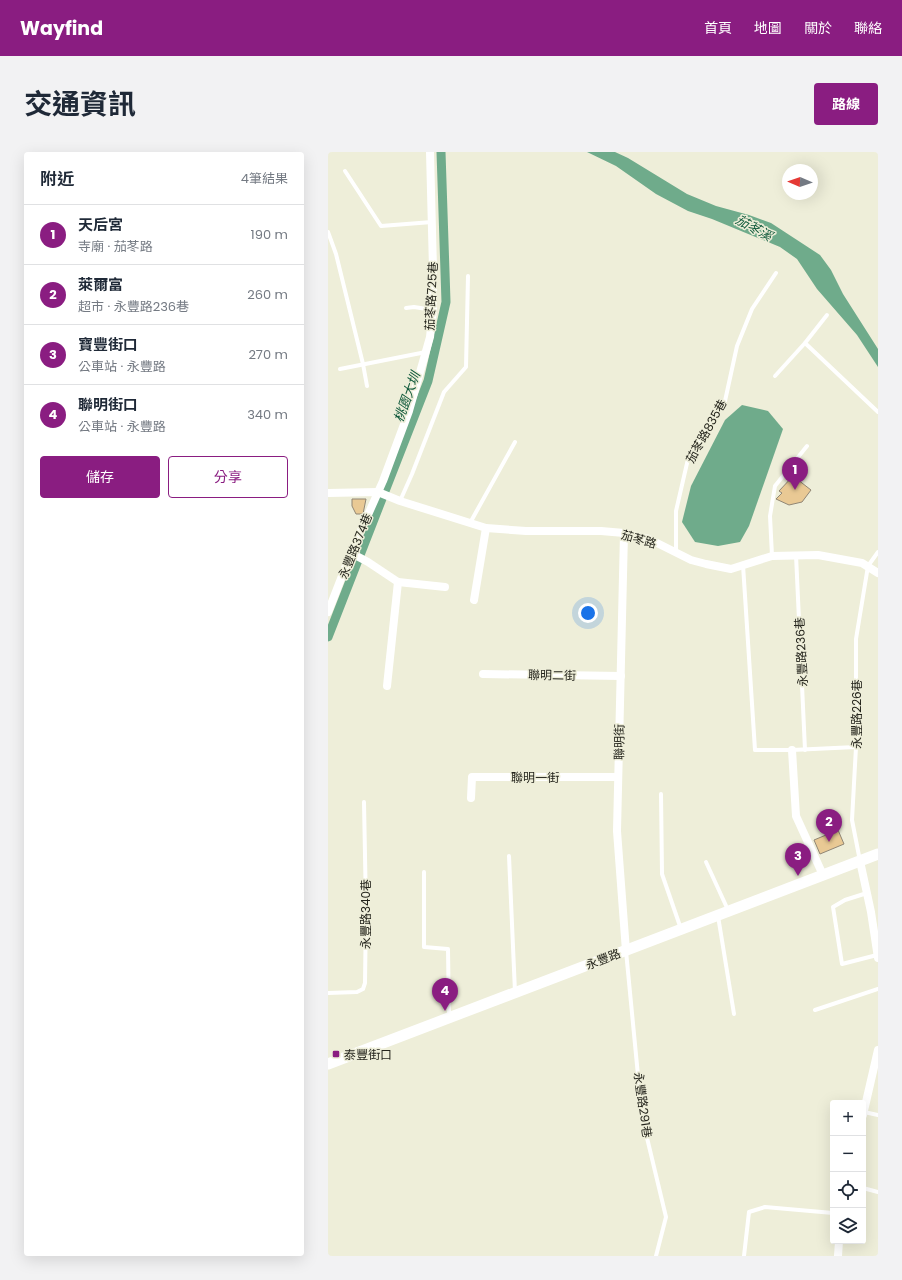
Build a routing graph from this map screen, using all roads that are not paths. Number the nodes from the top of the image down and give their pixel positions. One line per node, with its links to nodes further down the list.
1 (430, 152): 3 (street, 茄苳路725巷)
2 (345, 171): 3 (lane)
3 (433, 222): 8 (street, 茄苳路725巷)
4 (328, 232): 12 (lane)
5 (776, 273): 26 (lane, 茄苳路835巷)
6 (468, 276): 22 (lane)
7 (406, 308): 8 (lane)
8 (433, 310): 11 (street, 茄苳路725巷)
9 (827, 315): 10 (lane)
10 (805, 343): 14 (lane); 16 (lane)
11 (426, 352): 12 (lane); 19 (street, 茄苳路725巷)
12 (363, 364): 13 (lane); 15 (lane)
13 (340, 369)
14 (775, 376)
15 (367, 386)
16 (878, 412)
17 (515, 442): 23 (lane)
18 (808, 446): 30 (lane)
19 (383, 481): 20 (street, 永豐路374巷)
20 (379, 492): 21 (street); 22 (street, 茄苳路); 28 (street, 永豐路374巷)
21 (328, 493)
22 (397, 500): 23 (street, 茄苳路)
23 (470, 524): 24 (street, 茄苳路)
24 (486, 528): 25 (street, 茄苳路); 36 (street)
25 (624, 533): 26 (street, 茄苳路); 39 (street, 聯明街)
26 (676, 552): 31 (street, 茄苳路)
27 (878, 552): 32 (lane)
28 (354, 554): 34 (street); 37 (street, 永豐路374巷)
29 (796, 555): 30 (street, 茄苳路); 32 (street, 茄苳路); 43 (lane, 永豐路236巷)
30 (772, 556): 31 (street, 茄苳路)
31 (743, 565): 42 (lane)
32 (868, 566): 33 (street, 茄苳路); 41 (lane, 永豐路226巷)
33 (878, 573)
34 (398, 582): 35 (street); 40 (street)
35 (445, 587)
36 (474, 600)
37 (328, 612)
38 (483, 674): 39 (street, 聯明二街)
39 (621, 676): 44 (street, 聯明街)
40 (387, 686)
41 (856, 747): 43 (lane); 50 (lane, 永豐路226巷)
42 (792, 750): 43 (lane); 53 (street)
43 (805, 750)
44 (618, 777): 46 (street, 聯明一街); 57 (street, 聯明街)
45 (661, 794): 56 (lane)
46 (471, 798)
47 (364, 802): 61 (lane, 永豐路340巷)
48 (878, 854): 50 (street, 永豐路)
49 (509, 856): 62 (lane)
50 (860, 861): 53 (street, 永豐路); 54 (street)
51 (706, 862): 55 (lane)
52 (424, 872): 65 (lane)
53 (823, 875): 55 (street, 永豐路)
54 (867, 893): 58 (street); 58 (lane)
55 (723, 914): 56 (street, 永豐路); 64 (lane)
56 (681, 930): 57 (street, 永豐路)
57 (626, 951): 62 (street, 永豐路); 75 (lane, 永豐路291巷)
58 (878, 954): 59 (street)
59 (878, 958)
60 (878, 989): 63 (lane)
61 (328, 993)
62 (515, 993): 65 (street, 永豐路)
63 (815, 1010)
64 (734, 1014)
65 (449, 1017): 67 (street, 永豐路)
66 (878, 1050): 68 (street)
67 (328, 1064)
68 (866, 1101)
69 (866, 1114): 70 (lane)
70 (878, 1115)
71 (866, 1189): 72 (lane)
72 (878, 1192)
73 (830, 1213): 76 (lane)
74 (839, 1244): 77 (street)
75 (656, 1256)
76 (744, 1256)
77 (838, 1256)

